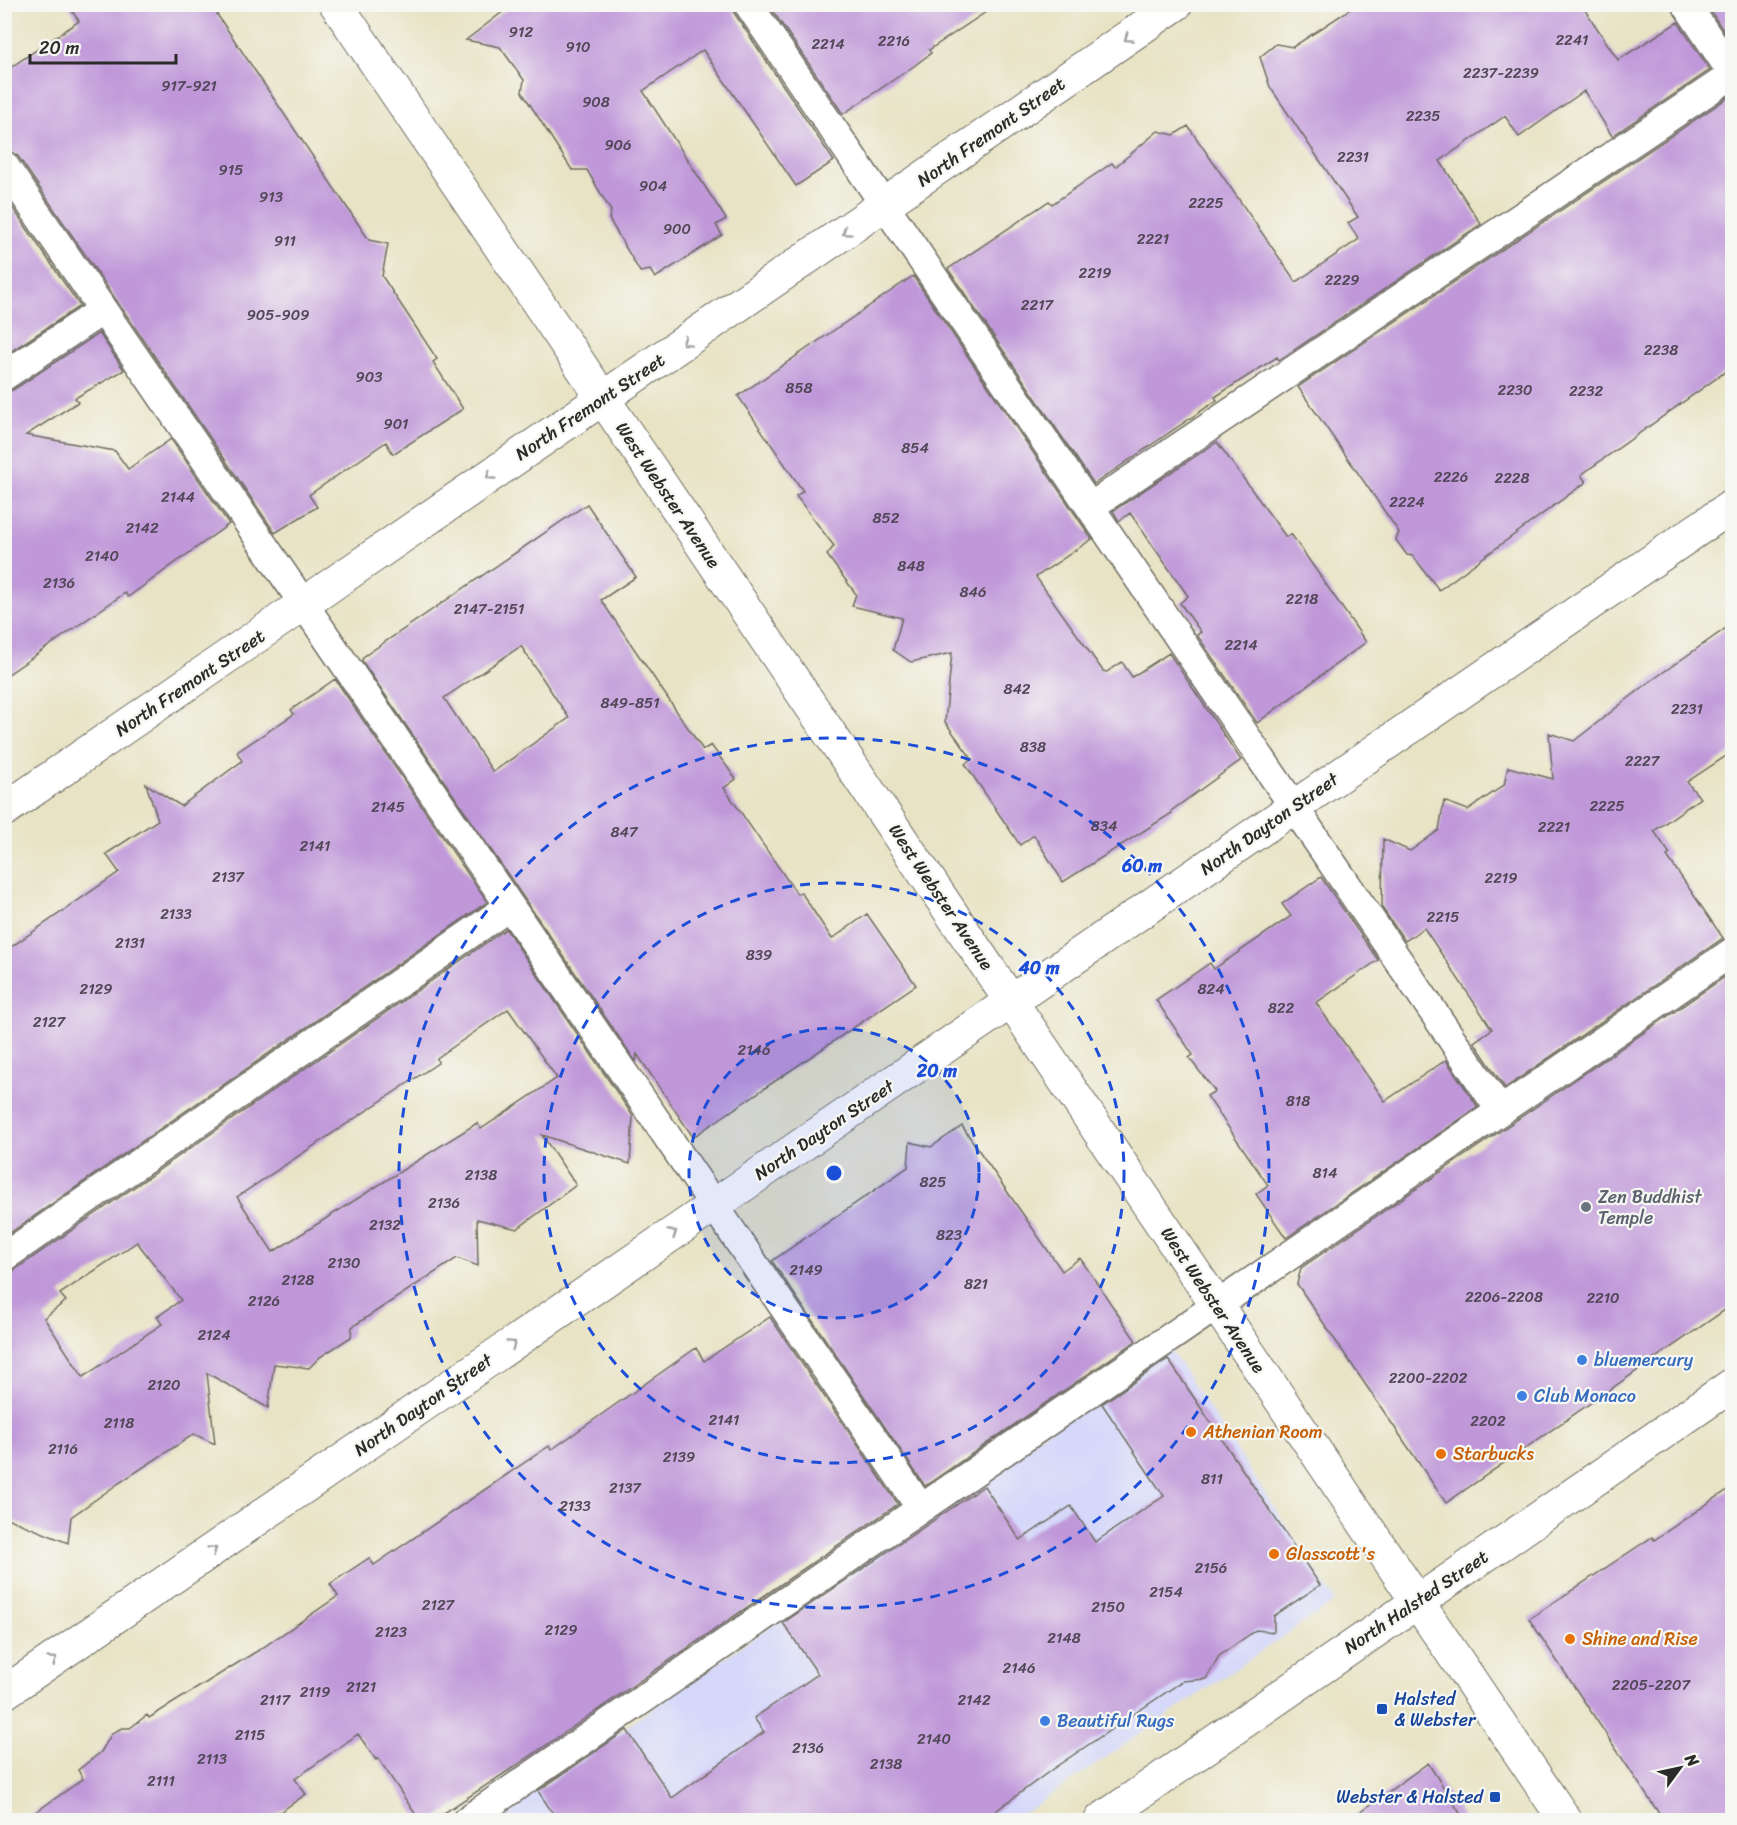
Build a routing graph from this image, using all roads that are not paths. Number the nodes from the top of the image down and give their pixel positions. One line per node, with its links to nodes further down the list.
1 (336, 4): 10 (street, West Webster Avenue)
2 (748, 4): 7 (lane)
3 (1176, 4): 7 (street, North Fremont Street, one-way to 7)
4 (1686, 4): 5 (lane)
5 (1732, 74): 12 (lane)
6 (4, 165): 8 (lane)
7 (885, 205): 10 (street, North Fremont Street, one-way to 10); 12 (lane)
8 (103, 310): 9 (lane); 13 (lane)
9 (4, 376)
10 (603, 399): 13 (street, North Fremont Street, one-way to 13); 18 (street, West Webster Avenue)
11 (1732, 506): 14 (street, North Dayton Street)
12 (1090, 507): 14 (lane)
13 (304, 604): 15 (street, North Fremont Street); 16 (lane)
14 (1294, 807): 18 (street, North Dayton Street); 19 (lane)
15 (4, 810)
16 (510, 906): 20 (lane); 21 (lane)
17 (1732, 952): 19 (lane)
18 (1011, 1002): 20 (street, North Dayton Street); 22 (street, West Webster Avenue)
19 (1500, 1110): 22 (lane)
20 (714, 1205): 24 (lane); 26 (street, North Dayton Street, one-way to 20)
21 (4, 1257)
22 (1218, 1307): 24 (lane); 25 (street, West Webster Avenue)
23 (1732, 1385): 25 (street, North Halsted Street)
24 (920, 1508): 27 (lane)
25 (1417, 1601): 28 (street, North Halsted Street); 29 (street, West Webster Avenue)
26 (4, 1693)
27 (467, 1821)
28 (1101, 1821)
29 (1565, 1821)

